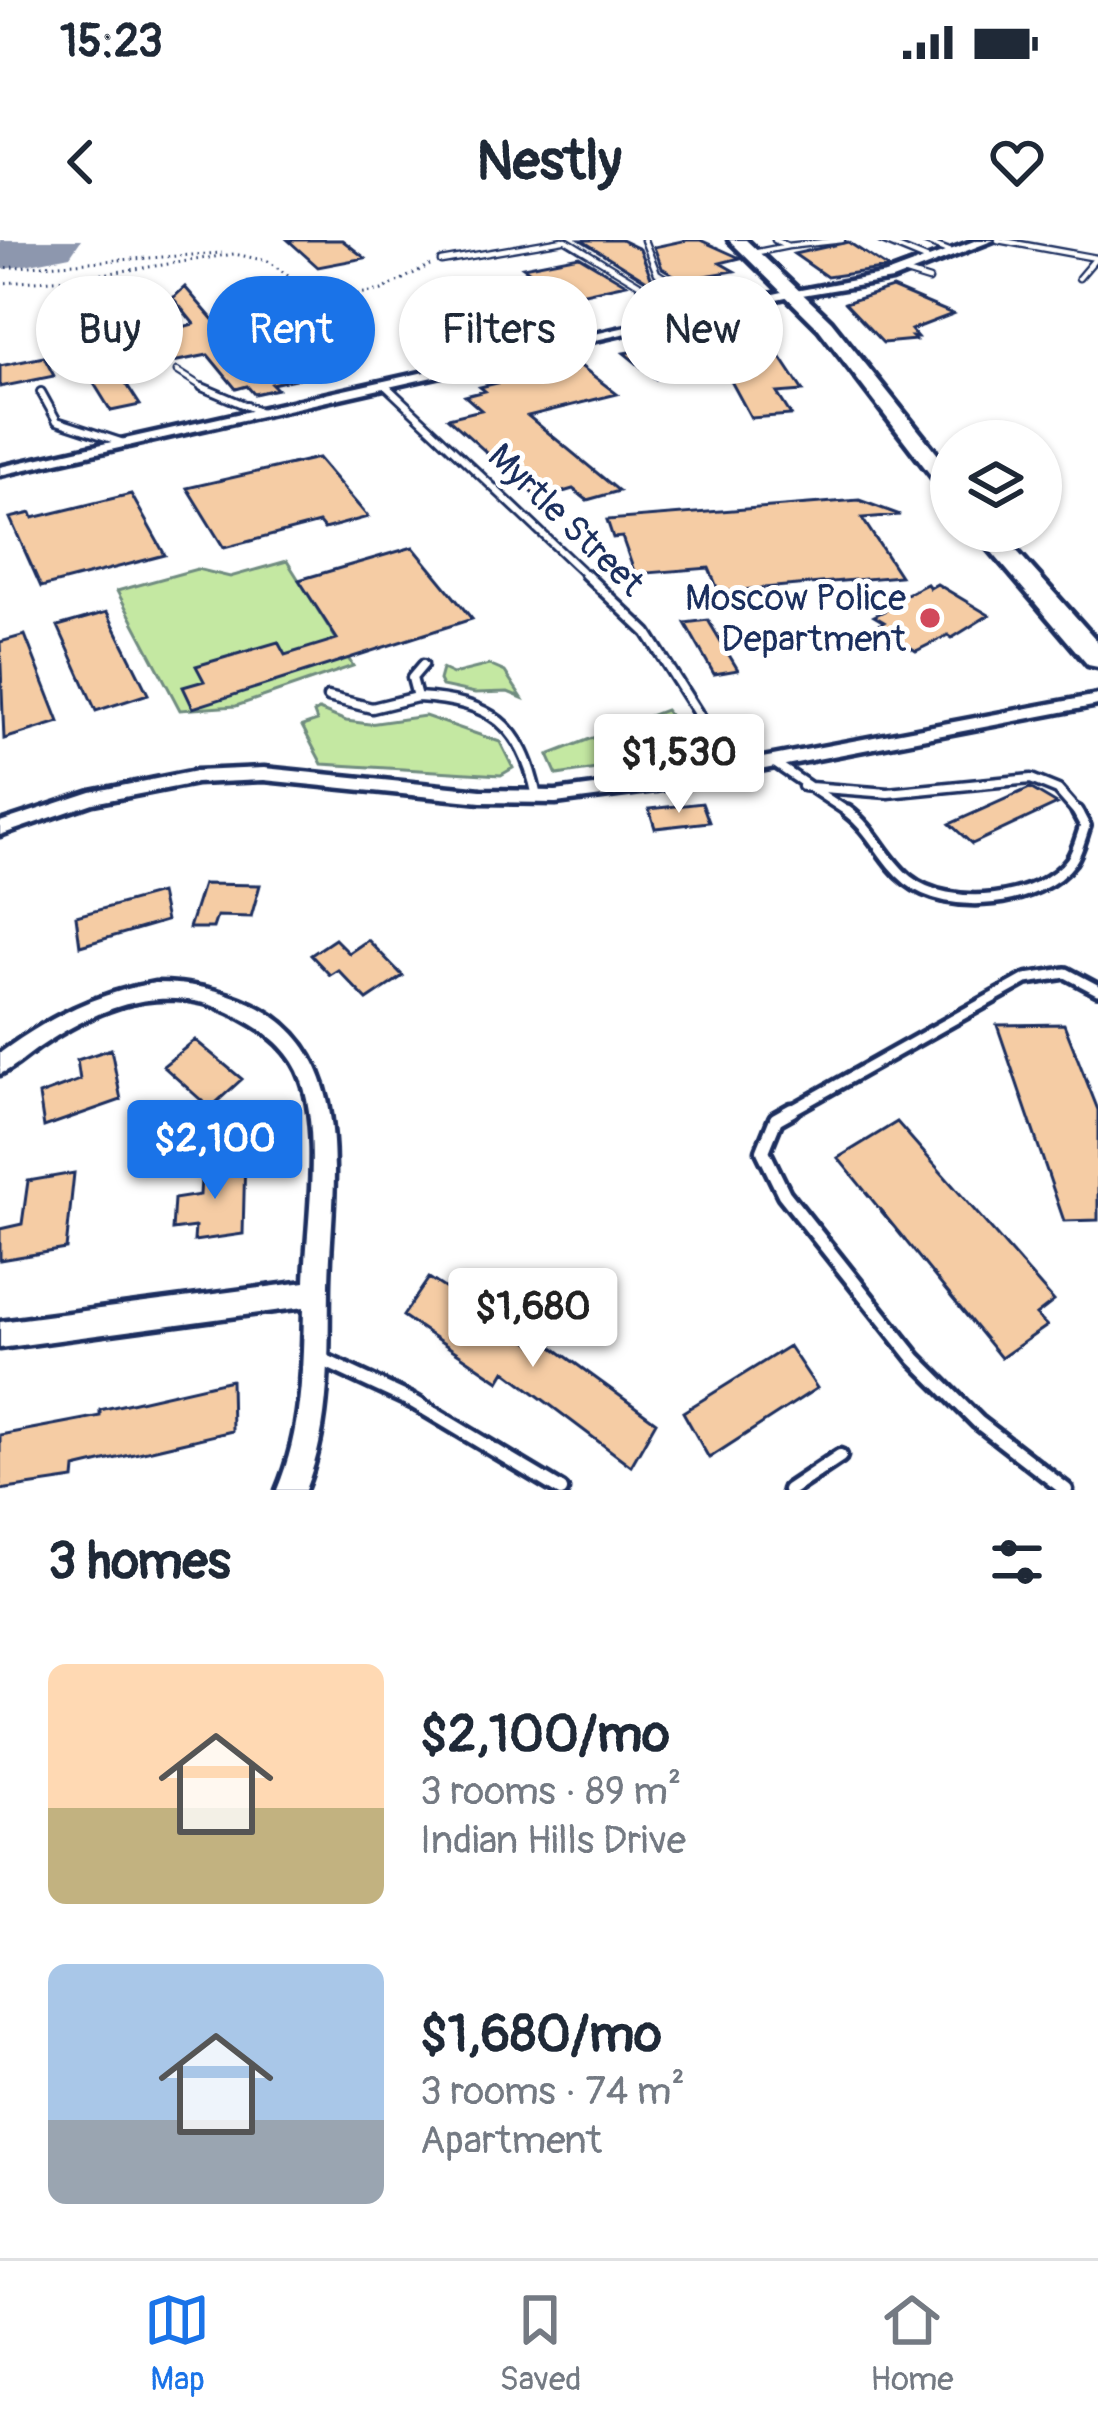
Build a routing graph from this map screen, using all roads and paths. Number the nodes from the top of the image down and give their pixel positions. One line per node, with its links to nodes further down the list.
1 (564, 240): 13 (lane); 17 (lane)
2 (644, 240): 18 (lane)
3 (775, 240): 10 (lane)
4 (842, 240): 10 (lane)
5 (880, 240): 14 (lane)
6 (921, 240): 11 (lane)
7 (988, 240): 11 (street)
8 (998, 240): 19 (lane)
9 (747, 244): 10 (lane); 22 (highway)
10 (788, 246)
11 (954, 253): 14 (street)
12 (234, 254): 13 (path); 15 (path); 21 (path)
13 (441, 261)
14 (931, 262): 16 (street)
15 (0, 268)
16 (903, 272): 20 (lane); 22 (street)
17 (625, 276)
18 (663, 276)
19 (1079, 278)
20 (929, 280)
21 (0, 283)
22 (796, 292): 23 (street); 30 (highway)
23 (783, 295)
24 (621, 330): 26 (street)
25 (183, 375): 28 (lane)
26 (385, 384): 28 (street); 39 (lane, Myrtle Street)
27 (41, 392): 29 (lane)
28 (262, 412): 29 (street)
29 (124, 443): 31 (street)
30 (930, 458)
31 (0, 471)
32 (1004, 552): 33 (highway)
33 (1098, 659)
34 (423, 665): 36 (lane)
35 (328, 697): 36 (lane)
36 (417, 697): 41 (lane)
37 (1098, 700): 38 (street)
38 (773, 762): 39 (street); 40 (lane)
39 (734, 770): 41 (street)
40 (803, 786): 40 (lane)
41 (537, 797): 42 (street)
42 (0, 829)
43 (1098, 990): 52 (lane)
44 (0, 1065): 45 (street)
45 (317, 1293): 46 (street); 47 (street)
46 (0, 1335)
47 (315, 1357): 49 (street); 50 (lane)
48 (840, 1456): 51 (lane)
49 (291, 1490)
50 (561, 1490)
51 (789, 1490)
52 (1066, 1490)

